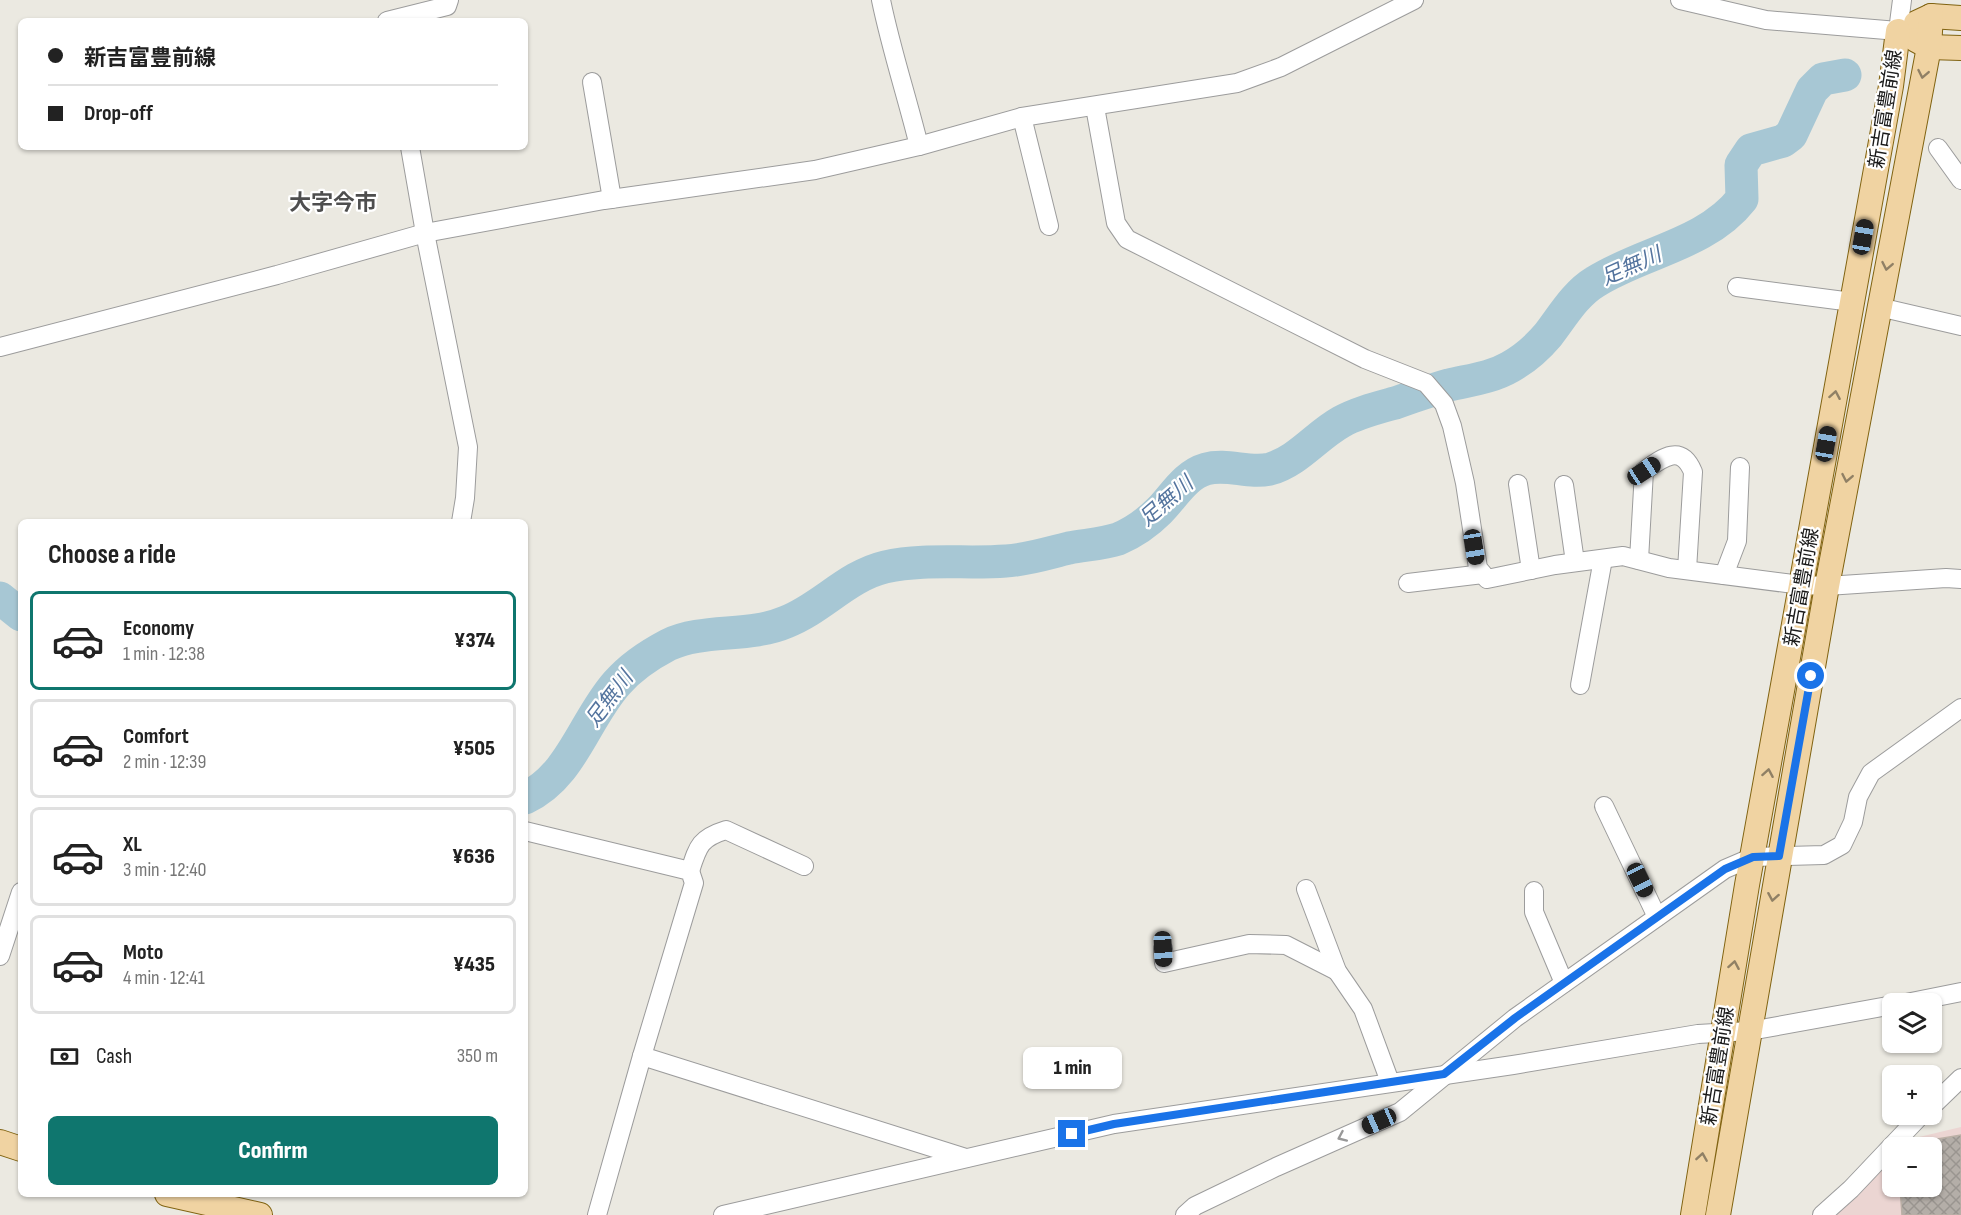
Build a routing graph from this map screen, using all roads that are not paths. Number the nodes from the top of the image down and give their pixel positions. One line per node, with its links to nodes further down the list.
1 (450, 0): 7 (street)
2 (881, 0): 15 (street)
3 (1414, 0): 13 (street)
4 (1680, 0): 9 (street)
5 (1902, 0): 9 (street)
6 (1932, 8): 8 (main road, 新吉富豊前線); 9 (main road, 新吉富豊前線); 10 (main road, 新吉富豊前線)
7 (399, 18)
8 (1961, 18)
9 (1898, 31): 10 (main road, 新吉富豊前線); 23 (main road, 新吉富豊前線)
10 (1929, 47): 11 (main road, 新吉富豊前線); 24 (main road, 新吉富豊前線, one-way to 24)
11 (1961, 48)
12 (592, 82): 19 (street)
13 (1095, 107): 14 (street); 36 (street)
14 (1022, 117): 15 (street); 20 (street)
15 (919, 146): 19 (street)
16 (1938, 148): 18 (street)
17 (411, 150): 21 (street)
18 (1961, 180)
19 (612, 199): 21 (street)
20 (1049, 226)
21 (425, 233): 26 (street); 30 (street)
22 (1737, 287): 23 (street)
23 (1852, 302): 40 (main road, 新吉富豊前線, one-way to 23)
24 (1879, 307): 25 (street); 41 (main road, 新吉富豊前線, one-way to 41)
25 (1961, 326)
26 (0, 347)
27 (1740, 468): 37 (street)
28 (1518, 484): 34 (street)
29 (1564, 484): 33 (street)
30 (462, 519)
31 (1603, 559): 32 (street); 33 (street); 42 (street)
32 (1639, 560): 35 (street); 35 (street)
33 (1575, 562): 34 (street)
34 (1531, 570): 36 (street)
35 (1687, 570): 37 (street)
36 (1483, 574): 39 (street)
37 (1724, 575): 40 (street)
38 (1961, 579): 41 (street)
39 (1408, 583)
40 (1801, 585): 41 (street); 47 (main road, 新吉富豊前線, one-way to 40)
41 (1827, 586): 46 (main road, 新吉富豊前線)
42 (1581, 685)
43 (1961, 708): 46 (street)
44 (1604, 806): 53 (street)
45 (528, 832): 49 (street)
46 (1779, 856): 47 (street); 61 (main road, 新吉富豊前線, one-way to 61)
47 (1753, 857): 53 (street); 62 (main road, 新吉富豊前線, one-way to 47)
48 (804, 866): 49 (street)
49 (690, 871): 63 (street)
50 (1306, 890): 56 (street)
51 (1534, 891): 57 (street)
52 (18, 901): 55 (street)
53 (1657, 917): 57 (street)
54 (1163, 949): 56 (street)
55 (0, 956)
56 (1337, 971): 66 (street)
57 (1564, 983): 64 (street)
58 (1961, 992): 59 (street)
59 (1942, 996)
60 (1882, 1007): 61 (street)
61 (1750, 1031): 62 (street); 78 (main road, 新吉富豊前線)
62 (1722, 1033): 64 (street); 77 (main road, 新吉富豊前線, one-way to 62)
63 (642, 1056): 71 (street); 74 (street)
64 (1444, 1074): 66 (street); 76 (street, one-way to 76)
65 (1961, 1078): 67 (street)
66 (1390, 1082): 71 (street)
67 (1942, 1096)
68 (1912, 1125): 79 (street)
69 (0, 1142): 70 (main road)
70 (18, 1148)
71 (967, 1158): 75 (street)
72 (180, 1197): 73 (main road)
73 (260, 1215)
74 (597, 1215)
75 (723, 1215)
76 (1185, 1215)
77 (1693, 1215)
78 (1718, 1215)
79 (1822, 1215)

